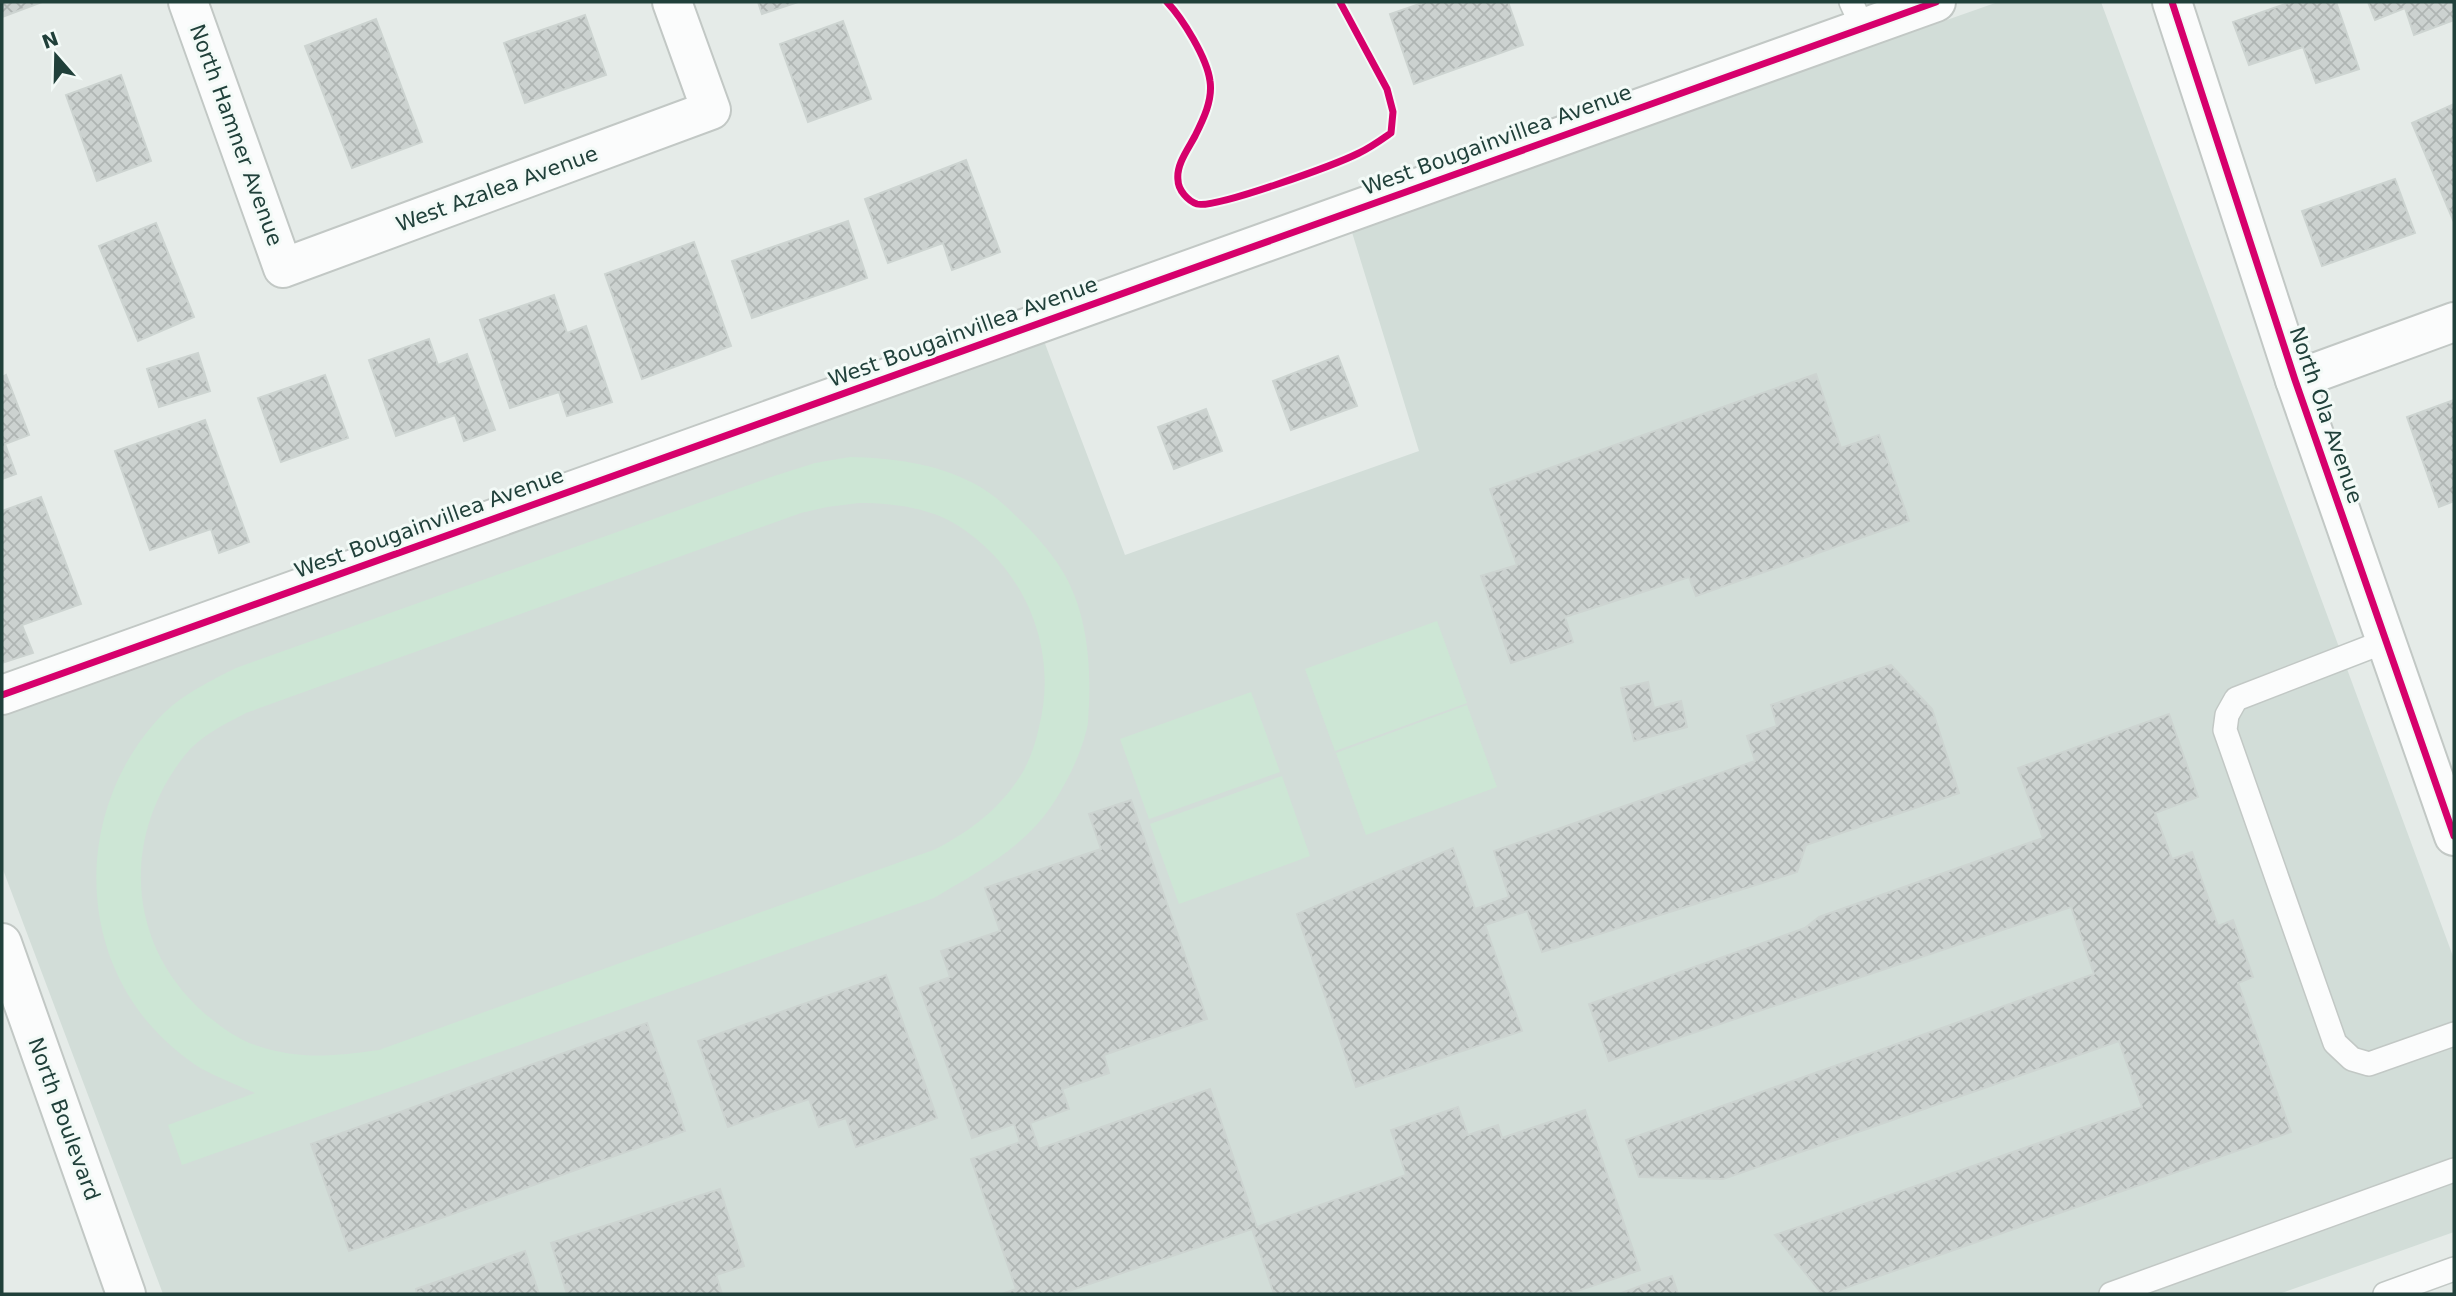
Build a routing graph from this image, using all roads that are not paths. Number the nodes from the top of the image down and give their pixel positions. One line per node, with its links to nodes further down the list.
1 (188, 2): 6 (street, North Hamner Avenue)
2 (672, 2): 6 (street, West Azalea Avenue)
3 (1936, 2): 5 (street, West Bougainvillea Avenue)
4 (2172, 2): 8 (street, North Ola Avenue)
5 (1857, 15): 10 (street, West Bougainvillea Avenue)
6 (283, 268)
7 (2454, 322): 8 (street)
8 (2295, 380): 9 (street, North Ola Avenue)
9 (2386, 641): 11 (street, North Ola Avenue); 13 (lane)
10 (2, 695)
11 (2454, 836)
12 (2, 943): 16 (street, North Boulevard)
13 (2454, 1034)
14 (2454, 1170): 17 (lane)
15 (2454, 1269): 18 (lane)
16 (126, 1294)
17 (2111, 1294)
18 (2385, 1294)

